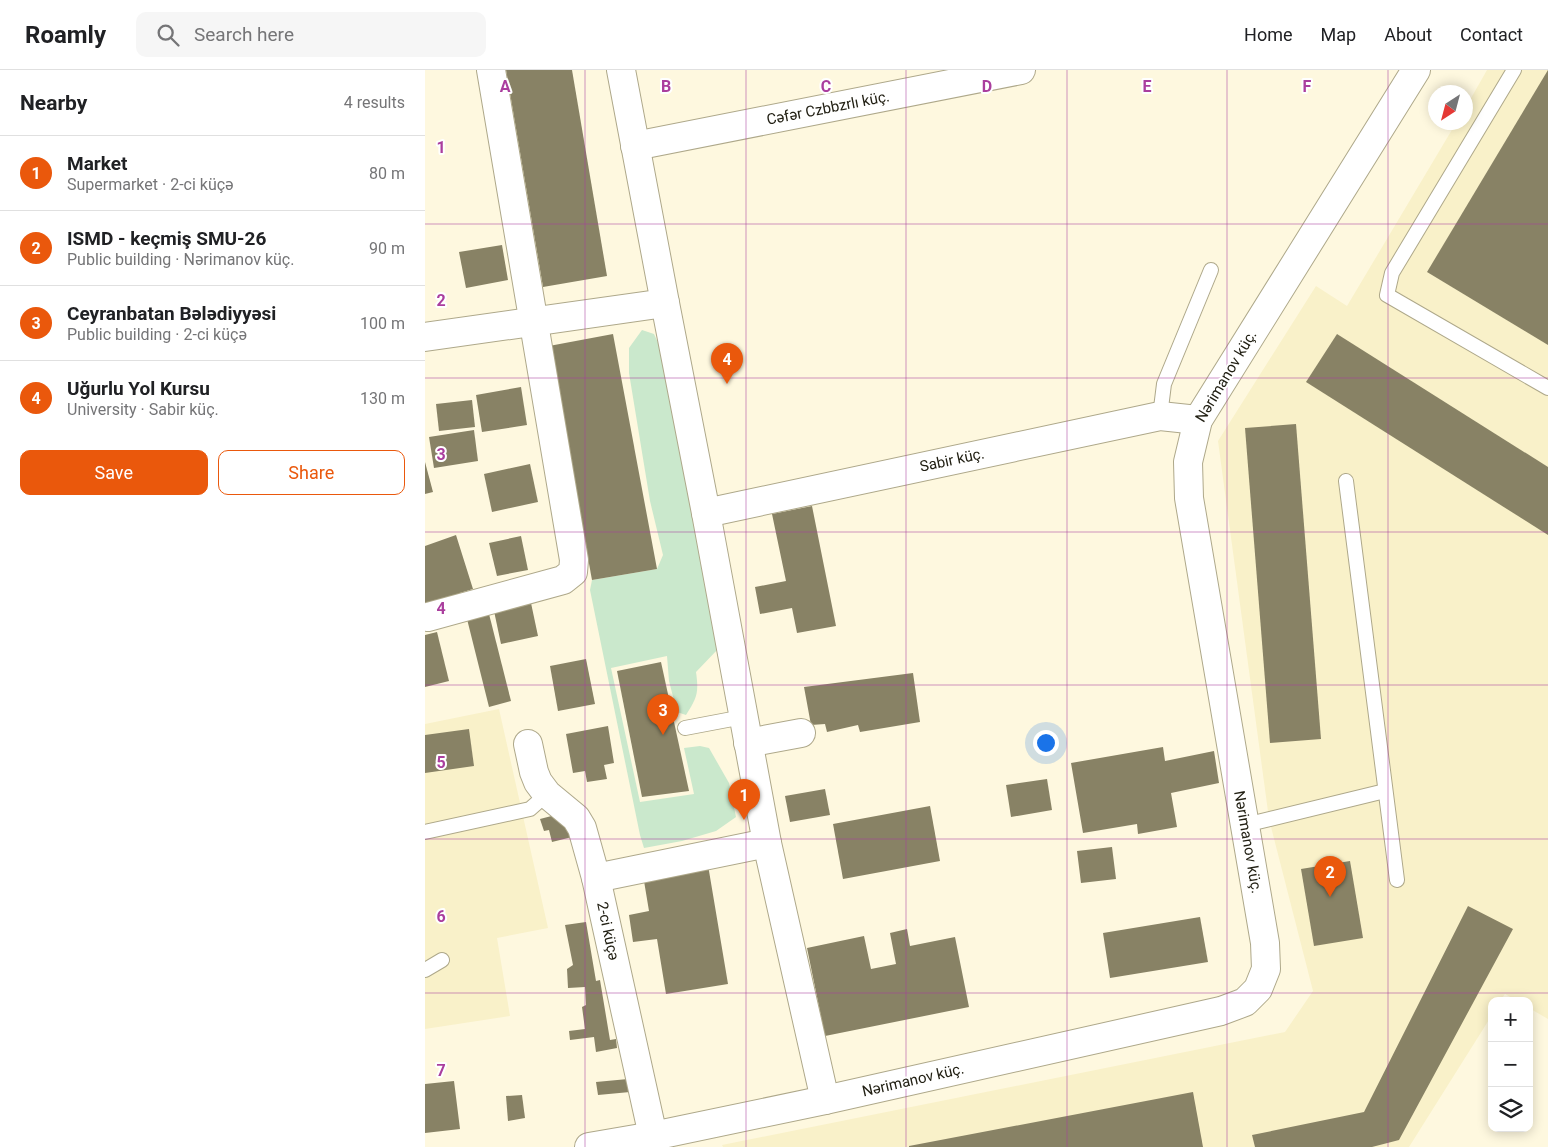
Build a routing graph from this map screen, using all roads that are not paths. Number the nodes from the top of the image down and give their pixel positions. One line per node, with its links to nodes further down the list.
1 (491, 70): 9 (street)
2 (621, 70): 6 (street)
3 (1021, 70): 6 (street, Cəfər Czbbzrlı küç.)
4 (1416, 70): 13 (street, Nərimanov küç.)
5 (1514, 70): 11 (lane)
6 (635, 146): 8 (street)
7 (1211, 270): 12 (lane)
8 (665, 303): 9 (street); 15 (street)
9 (534, 321): 10 (street); 16 (street)
10 (425, 337)
11 (1548, 388)
12 (1160, 416): 13 (street, Sabir küç.); 15 (street, Sabir küç.)
13 (1198, 420): 23 (street, Nərimanov küç.)
14 (1346, 481): 21 (lane)
15 (706, 513): 18 (street)
16 (428, 617)
17 (685, 728): 18 (lane)
18 (746, 730): 19 (street); 25 (street)
19 (801, 733)
20 (528, 744): 22 (street, 2-ci küçə)
21 (1385, 791): 23 (lane); 27 (lane)
22 (547, 794): 24 (lane); 26 (street, 2-ci küçə)
23 (1245, 825): 30 (street, Nərimanov küç.)
24 (425, 832)
25 (767, 843): 26 (street); 30 (street)
26 (596, 878): 31 (street, 2-ci küçə)
27 (1397, 880)
28 (442, 960): 29 (lane)
29 (425, 970)
30 (825, 1100): 32 (street, Nərimanov küç.)
31 (653, 1136): 32 (street, Nərimanov küç.); 33 (street, Nərimanov küç.)
32 (691, 1138)
33 (589, 1147)

